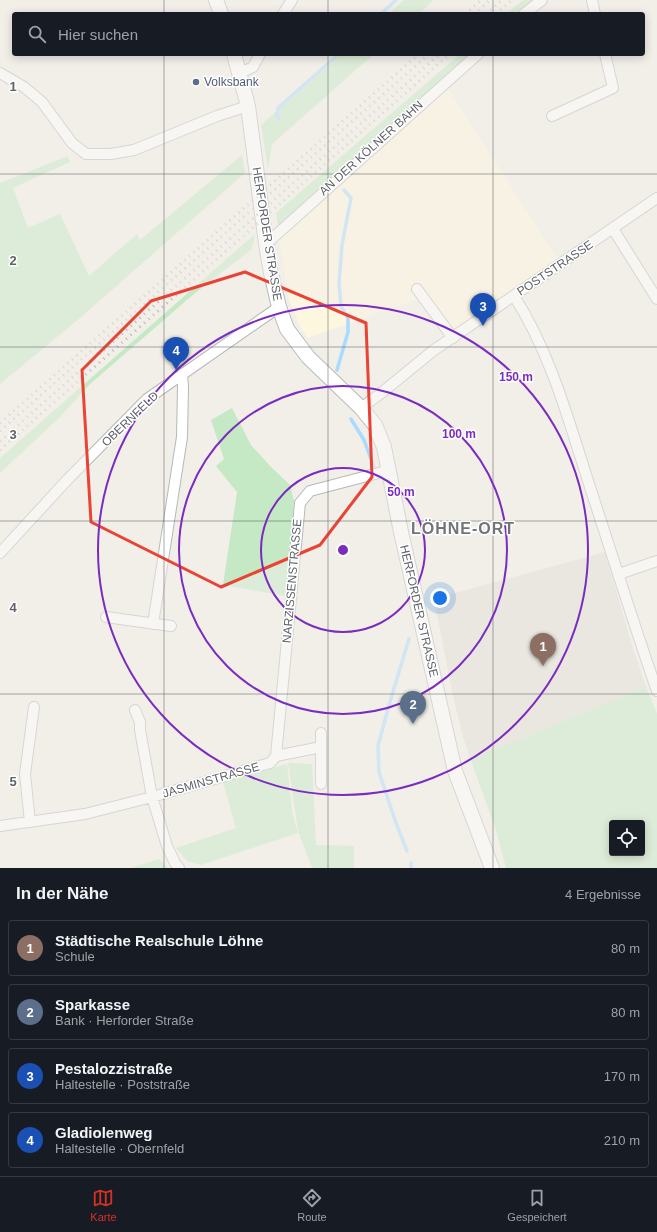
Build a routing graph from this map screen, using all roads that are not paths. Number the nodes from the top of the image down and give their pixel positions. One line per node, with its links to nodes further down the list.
1 (216, 0): 5 (main road)
2 (292, 0): 6 (street)
3 (542, 0): 7 (street)
4 (592, 0): 8 (street)
5 (220, 12)
6 (284, 12)
7 (527, 12)
8 (595, 12)
9 (235, 56): 14 (main road, HERFORDER STRASSE)
10 (259, 56): 14 (street)
11 (476, 56): 19 (street, AN DER KÖLNER BAHN)
12 (605, 56): 16 (street)
13 (0, 73): 15 (street)
14 (240, 74): 15 (main road, HERFORDER STRASSE)
15 (248, 106): 19 (main road, HERFORDER STRASSE)
16 (552, 116)
17 (657, 198): 18 (street, POSTSTRASSE)
18 (613, 229): 21 (street, POSTSTRASSE); 22 (street)
19 (266, 244): 23 (main road, HERFORDER STRASSE)
20 (417, 289): 24 (street)
21 (514, 296): 24 (street, POSTSTRASSE); 30 (street)
22 (657, 300)
23 (278, 306): 25 (street, OBERNFELD); 26 (main road, HERFORDER STRASSE)
24 (453, 338): 26 (street, POSTSTRASSE)
25 (182, 374): 28 (street, OBERNFELD); 32 (street)
26 (361, 408): 27 (main road, HERFORDER STRASSE)
27 (390, 470): 39 (street, NARZISSENSTRASSE); 45 (main road, HERFORDER STRASSE)
28 (0, 554)
29 (657, 561): 30 (street)
30 (619, 574): 34 (street)
31 (106, 617): 32 (street)
32 (153, 624): 33 (street)
33 (171, 626)
34 (657, 691)
35 (34, 707): 42 (street)
36 (135, 710): 41 (street, JASMINSTRASSE)
37 (321, 733): 38 (street)
38 (321, 747): 39 (street); 40 (street)
39 (273, 759): 41 (street, JASMINSTRASSE)
40 (321, 784)
41 (152, 797): 42 (street, JASMINSTRASSE); 44 (street)
42 (30, 822): 43 (street, JASMINSTRASSE)
43 (0, 826)
44 (179, 868)
45 (492, 868)

